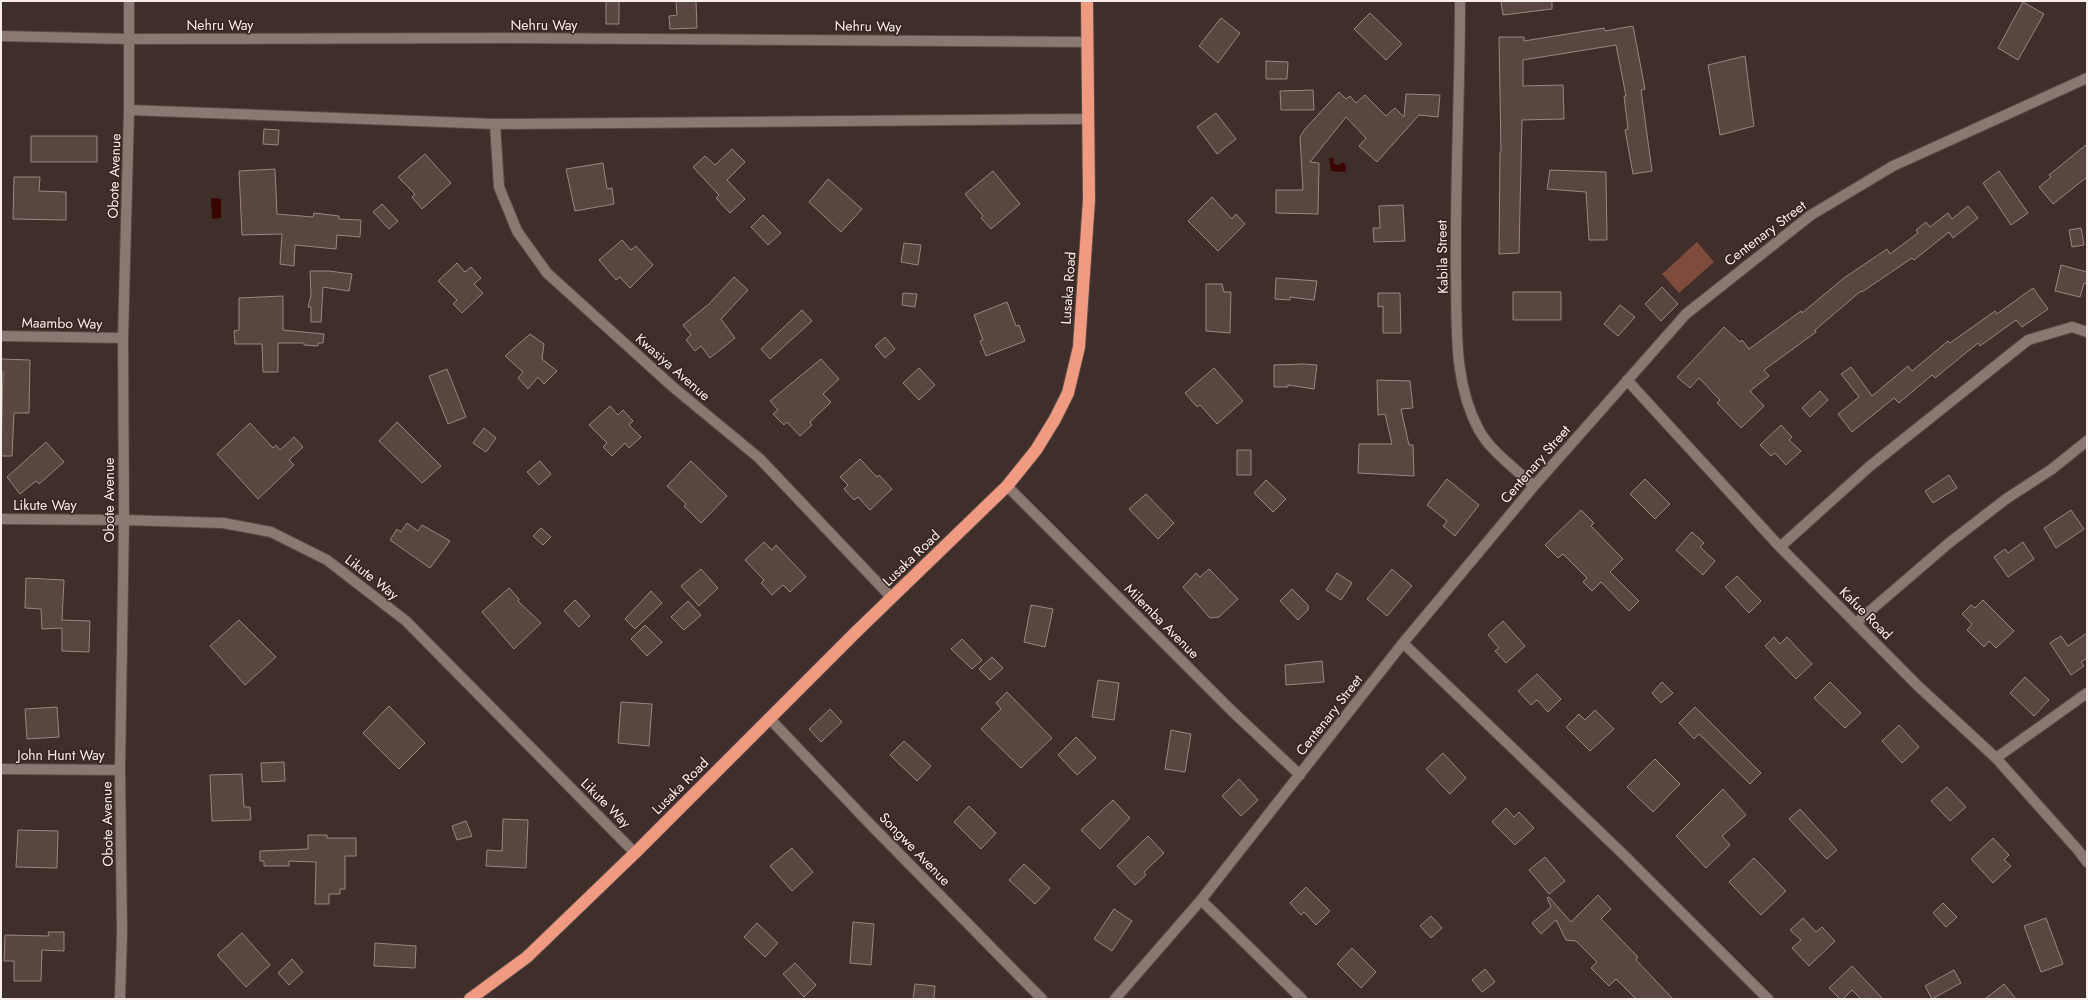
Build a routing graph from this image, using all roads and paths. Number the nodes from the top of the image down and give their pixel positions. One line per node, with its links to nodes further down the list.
1 (129, 1): 5 (street, Obote Avenue)
2 (1087, 1): 6 (highway, Lusaka Road)
3 (1460, 1): 17 (street, Kabila Street)
4 (1, 36): 5 (street, Nehru Way)
5 (128, 39): 6 (street, Nehru Way); 8 (street, Obote Avenue)
6 (1086, 42): 9 (highway, Lusaka Road)
7 (2087, 78): 14 (street, Centenary Street)
8 (129, 110): 10 (street); 13 (street, Obote Avenue)
9 (1089, 119): 10 (street); 16 (highway, Lusaka Road)
10 (495, 124): 21 (street, Kwasiya Avenue)
11 (2087, 332): 20 (street)
12 (1, 336): 13 (street, Maambo Way)
13 (123, 338): 19 (street, Obote Avenue)
14 (1627, 380): 17 (street, Centenary Street); 20 (street, Kafue Road)
15 (2087, 442): 22 (street)
16 (1007, 486): 21 (highway, Lusaka Road); 29 (street, Milemba Avenue)
17 (1534, 486): 23 (street, Centenary Street)
18 (1, 519): 19 (street, Likute Way)
19 (124, 520): 28 (street, Obote Avenue); 30 (street, Likute Way)
20 (1780, 547): 22 (street, Kafue Road)
21 (892, 598): 25 (highway, Lusaka Road)
22 (1856, 622): 26 (street, Kafue Road)
23 (1403, 643): 29 (street, Centenary Street); 38 (street)
24 (2087, 693): 26 (street)
25 (769, 718): 30 (highway, Lusaka Road); 35 (street, Songwe Avenue)
26 (1996, 758): 31 (street, Kafue Road)
27 (1, 769): 28 (street, John Hunt Way)
28 (120, 770): 33 (street, Obote Avenue)
29 (1300, 775): 32 (street, Centenary Street)
30 (635, 852): 34 (highway, Lusaka Road)
31 (2087, 862)
32 (1201, 900): 36 (street, Centenary Street); 37 (street)
33 (120, 999)
34 (470, 999)
35 (1042, 999)
36 (1115, 999)
37 (1302, 999)
38 (1768, 999)

